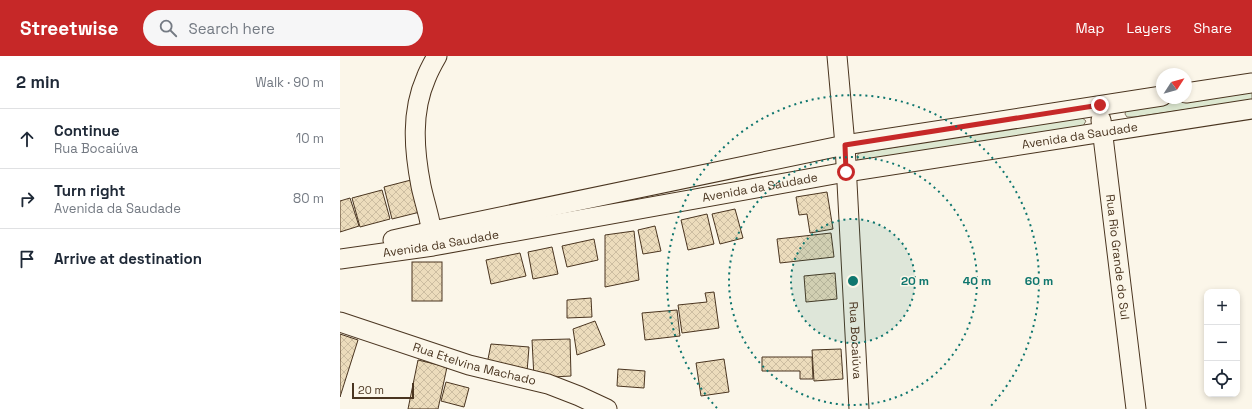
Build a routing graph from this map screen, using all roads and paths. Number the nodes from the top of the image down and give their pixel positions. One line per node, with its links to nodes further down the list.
1 (437, 56): 11 (street)
2 (837, 56): 9 (street, Rua Bocaiúva)
3 (1252, 83): 4 (street)
4 (1192, 92)
5 (1156, 97): 6 (street, Avenida da Saudade)
6 (1100, 105): 8 (street, Rua Rio Grande do Sul); 9 (street, Avenida da Saudade)
7 (1252, 109): 8 (street, Avenida da Saudade)
8 (1103, 132): 10 (street, Avenida da Saudade); 17 (street, Rua Rio Grande do Sul)
9 (845, 145): 10 (street, Rua Bocaiúva); 11 (street, Avenida da Saudade)
10 (846, 172): 11 (street, Avenida da Saudade); 16 (street, Rua Bocaiúva)
11 (433, 238): 12 (street, Avenida da Saudade); 13 (street, Avenida da Saudade)
12 (340, 255)
13 (340, 259)
14 (340, 322): 15 (street, Rua Etelvina Machado)
15 (607, 409)
16 (859, 409)
17 (1136, 409)

